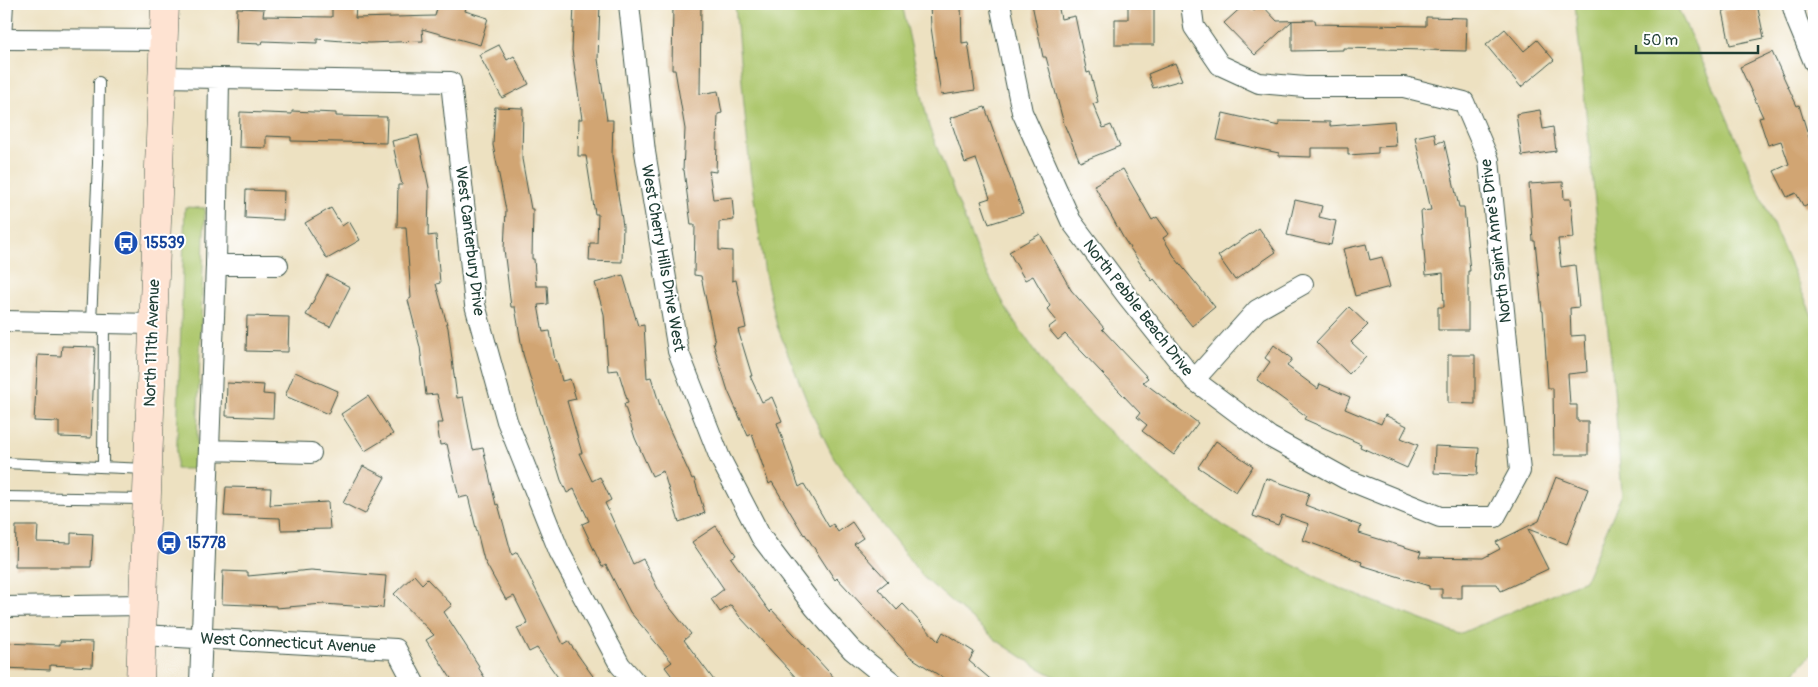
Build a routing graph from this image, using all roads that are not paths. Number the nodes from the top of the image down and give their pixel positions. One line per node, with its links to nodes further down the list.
1 (8, 4): 7 (lane)
2 (166, 4): 8 (street, North 111th Avenue)
3 (630, 4): 36 (street, West Cherry Hills Drive West)
4 (1000, 4): 19 (street, North Pebble Beach Drive)
5 (1191, 4): 27 (street, North Saint Anne's Drive)
6 (1792, 4): 9 (street)
7 (5, 39): 8 (street)
8 (164, 40): 10 (street, North 111th Avenue)
9 (1814, 62)
10 (162, 77): 11 (street, West Canterbury Drive); 18 (street, North 111th Avenue)
11 (220, 79): 13 (street); 35 (street, West Canterbury Drive)
12 (99, 82): 17 (lane)
13 (216, 265): 14 (street); 20 (street)
14 (278, 265)
15 (1303, 284): 19 (street)
16 (4, 321): 17 (street)
17 (97, 322): 18 (street); 23 (lane)
18 (152, 324): 24 (street, North 111th Avenue)
19 (1194, 380): 27 (street, North Pebble Beach Drive)
20 (209, 450): 21 (street); 31 (street)
21 (311, 453)
22 (4, 463): 23 (lane)
23 (103, 466): 24 (lane)
24 (148, 469): 26 (street, North 111th Avenue)
25 (4, 497): 26 (lane)
26 (146, 499): 28 (street, North 111th Avenue)
27 (1495, 517)
28 (143, 605): 29 (street); 30 (street, North 111th Avenue)
29 (4, 607)
30 (142, 636): 31 (street, West Connecticut Avenue); 32 (street, North 111th Avenue)
31 (202, 639): 33 (street); 34 (street, West Connecticut Avenue)
32 (140, 683)
33 (200, 683)
34 (414, 683)
35 (636, 683)
36 (893, 683)

